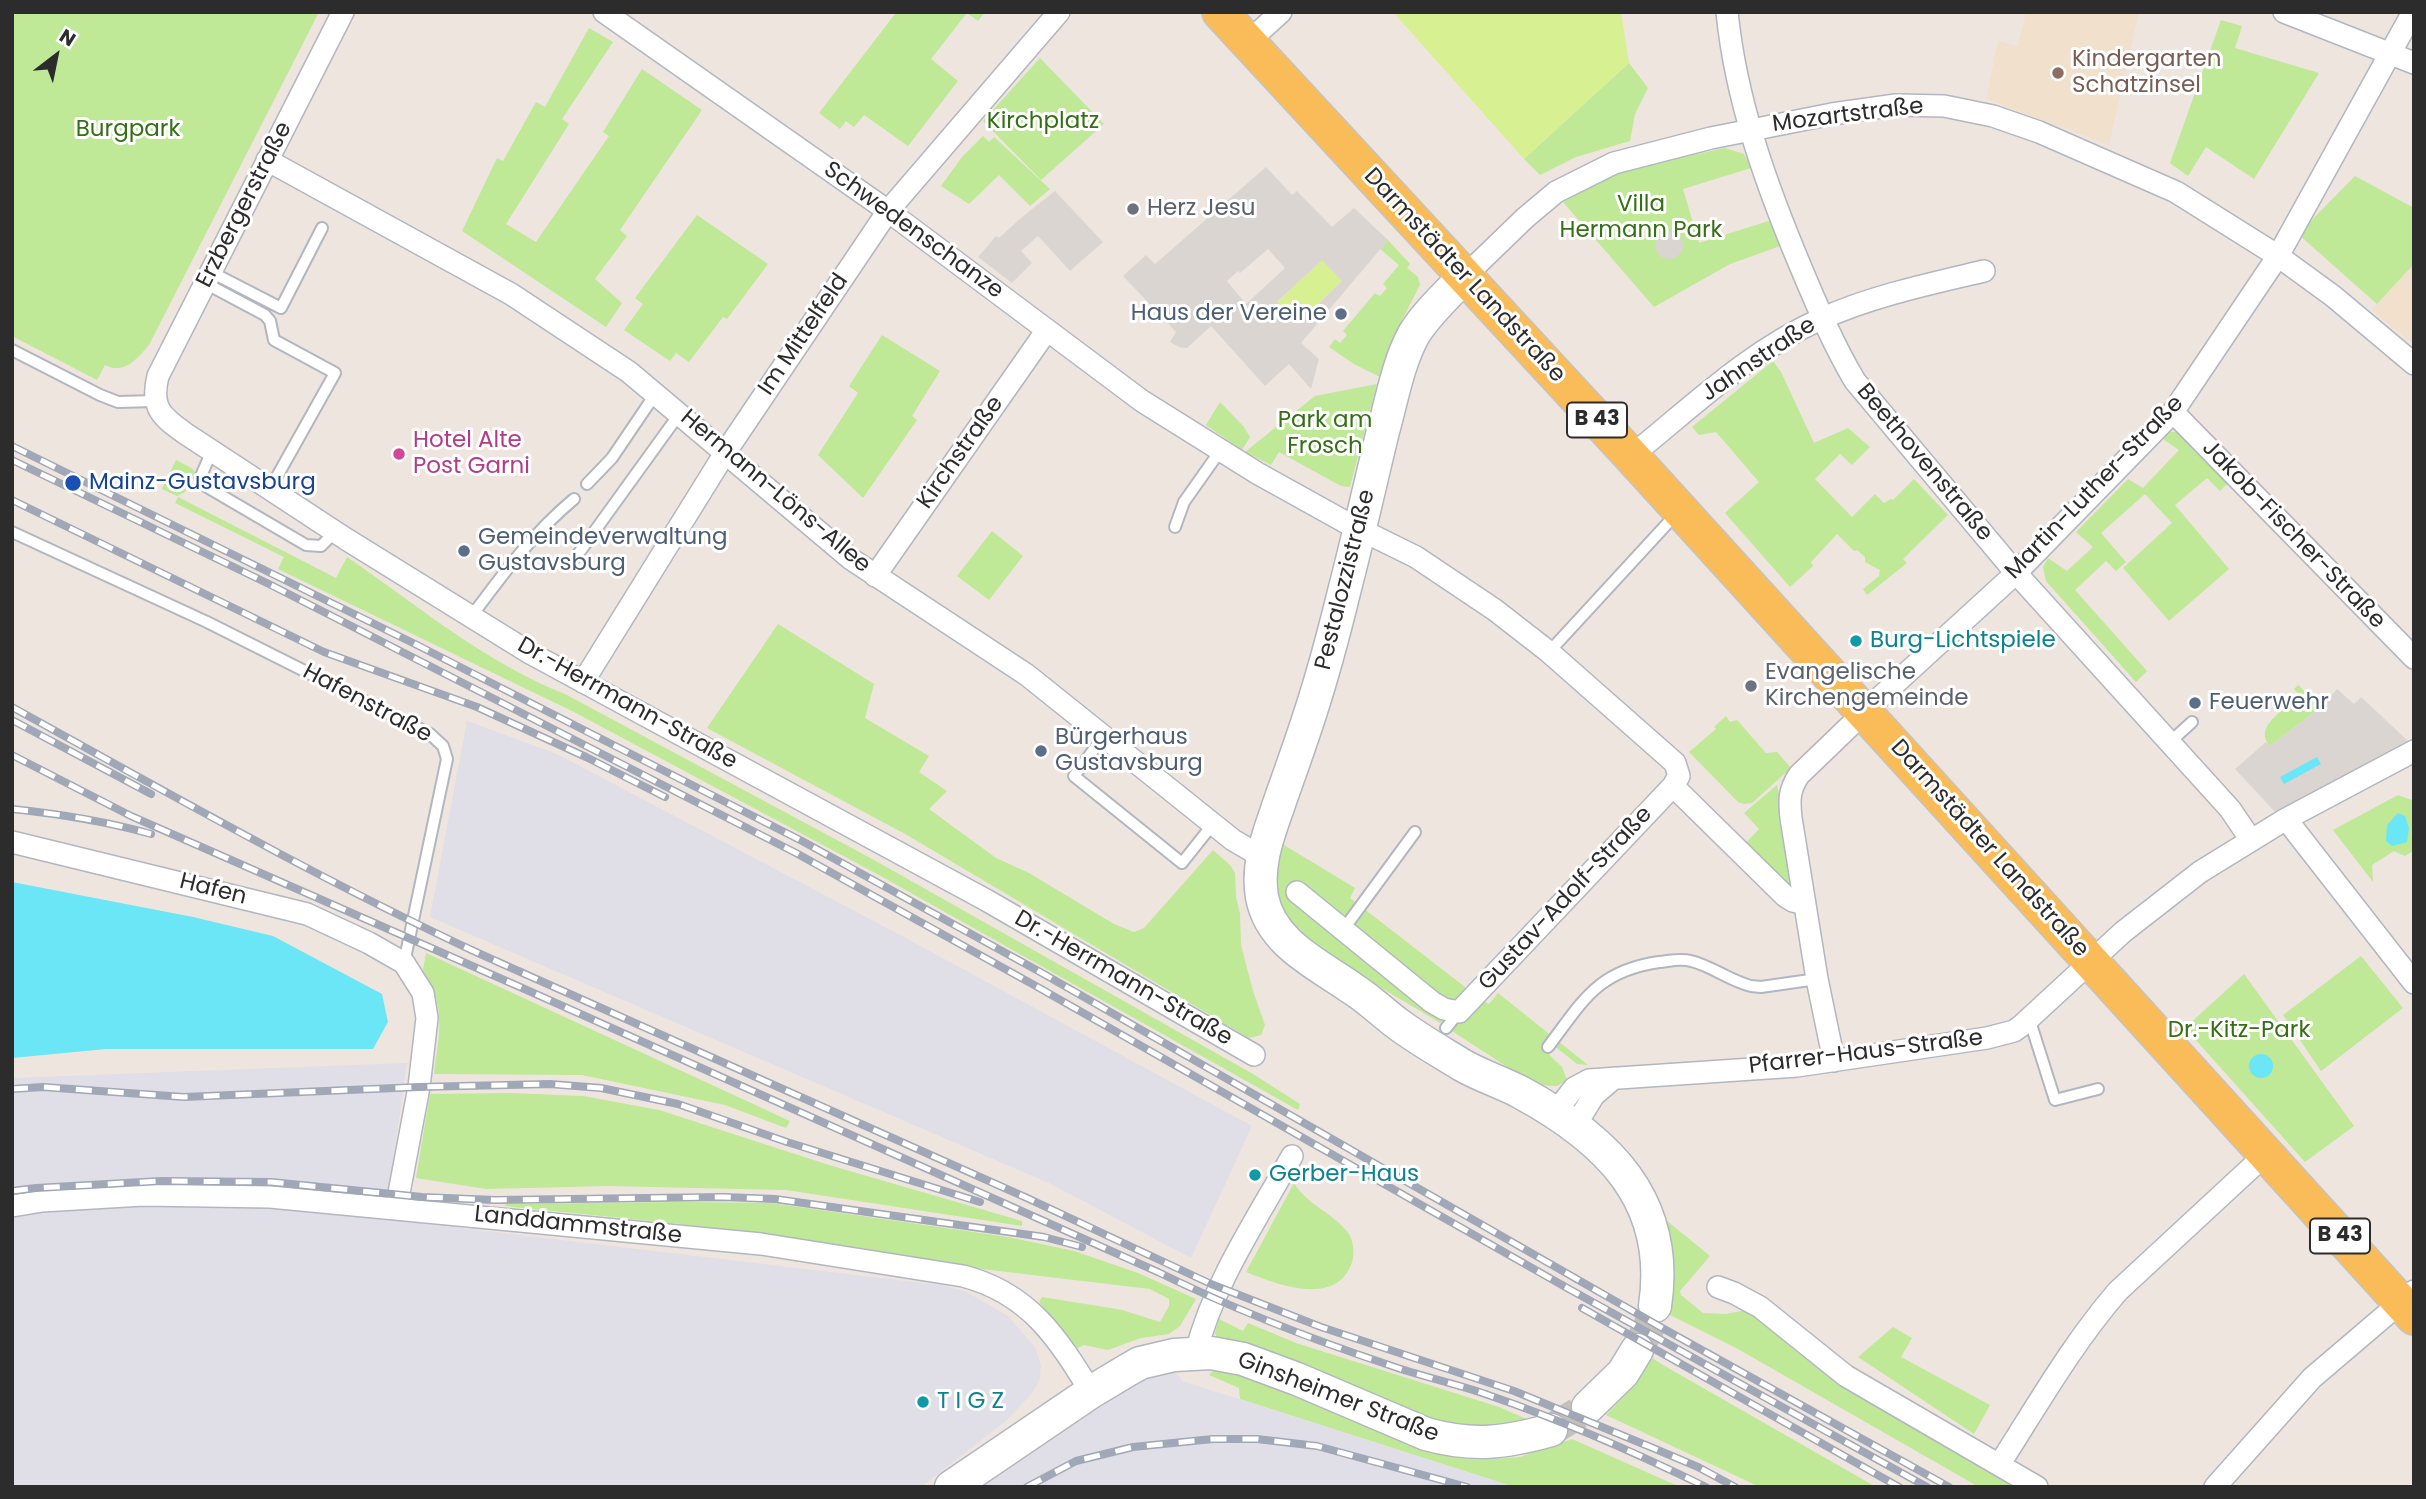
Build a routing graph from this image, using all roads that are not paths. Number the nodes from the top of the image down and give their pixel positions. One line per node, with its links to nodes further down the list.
1 (343, 12): 13 (street, Erzbergerstraße)
2 (1059, 12): 14 (street, Im Mittelfeld)
3 (1220, 12): 9 (main road, Darmstädter Landstraße / B 43)
4 (1281, 12): 9 (street)
5 (1727, 12): 12 (street, Beethovenstraße)
6 (2284, 12): 10 (street)
7 (2413, 12): 10 (street, Martin-Luther-Straße)
8 (612, 14): 14 (street, Schwedenschanze)
9 (1248, 42): 18 (main road, Darmstädter Landstraße / B 43)
10 (2390, 52): 11 (street); 16 (street, Martin-Luther-Straße)
11 (2414, 63)
12 (1750, 130): 16 (street, Mozartstraße); 18 (street, Mozartstraße); 20 (street, Beethovenstraße)
13 (267, 160): 19 (street, Erzbergerstraße); 24 (street, Hermann-Löns-Allee)
14 (888, 211): 21 (street, Schwedenschanze); 30 (street, Im Mittelfeld)
15 (322, 228): 19 (lane)
16 (2278, 256): 23 (street, Mozartstraße); 26 (street, Martin-Luther-Straße)
17 (1984, 271): 20 (street, Jahnstraße)
18 (1464, 277): 31 (main road, Darmstädter Landstraße / B 43); 37 (main road, Pestalozzistraße)
19 (208, 278): 25 (street, Erzbergerstraße); 33 (lane)
20 (1822, 318): 31 (street, Jahnstraße); 41 (street, Beethovenstraße)
21 (1047, 330): 29 (street, Schwedenschanze); 42 (street, Kirchstraße)
22 (12, 350): 25 (lane)
23 (2414, 364)
24 (656, 393): 27 (street, Hermann-Löns-Allee); 32 (lane)
25 (155, 401): 28 (street, Dr.-Herrmann-Straße)
26 (2173, 412): 41 (street, Martin-Luther-Straße); 45 (street, Jakob-Fischer-Straße)
27 (680, 413): 30 (street, Hermann-Löns-Allee); 40 (lane)
28 (212, 451): 33 (street, Dr.-Herrmann-Straße); 39 (lane)
29 (1220, 451): 36 (lane); 37 (street, Schwedenschanze)
30 (725, 453): 42 (street, Hermann-Löns-Allee); 46 (street, Im Mittelfeld)
31 (1631, 456): 35 (main road, Darmstädter Landstraße / B 43)
32 (587, 484)
33 (270, 489): 39 (street, Dr.-Herrmann-Straße)
34 (573, 499): 43 (lane)
35 (1680, 510): 44 (lane); 47 (main road, Darmstädter Landstraße / B 43)
36 (1175, 527)
37 (1359, 529): 44 (street, Schwedenschanze); 58 (main road, Pestalozzistraße)
38 (12, 532): 63 (lane, Hafenstraße)
39 (335, 532): 43 (street, Dr.-Herrmann-Straße)
40 (576, 557)
41 (2016, 573): 47 (street, Martin-Luther-Straße); 50 (street, Beethovenstraße)
42 (875, 576): 49 (street, Hermann-Löns-Allee)
43 (471, 617): 46 (street, Dr.-Herrmann-Straße)
44 (1549, 652): 52 (street, Schwedenschanze)
45 (2414, 659)
46 (583, 682): 68 (street, Dr.-Herrmann-Straße)
47 (1864, 712): 60 (street, Martin-Luther-Straße); 62 (main road, Darmstädter Landstraße / B 43)
48 (2192, 722): 50 (lane)
49 (1104, 736): 54 (street, Hermann-Löns-Allee); 54 (lane)
50 (2170, 742): 56 (street, Beethovenstraße)
51 (2414, 751): 53 (street, Pfarrer-Haus-Straße)
52 (1673, 786): 60 (street); 61 (street, Gustav-Adolf-Straße)
53 (2286, 819): 56 (street, Pfarrer-Haus-Straße); 65 (street)
54 (1213, 824): 58 (street, Hermann-Löns-Allee)
55 (1415, 832): 61 (lane)
56 (2251, 839): 62 (street, Pfarrer-Haus-Straße)
57 (12, 842): 63 (street, Hafen)
58 (1262, 857): 71 (main road, Pestalozzistraße)
59 (1297, 892): 61 (street)
60 (1805, 904): 64 (street, Martin-Luther-Straße)
61 (1343, 930)
62 (2091, 962): 66 (street, Pfarrer-Haus-Straße); 72 (main road, Darmstädter Landstraße / B 43)
63 (404, 963): 75 (street)
64 (1817, 979): 67 (lane); 69 (street, Martin-Luther-Straße)
65 (2414, 983)
66 (2029, 1018): 69 (street, Pfarrer-Haus-Straße); 70 (lane)
67 (1548, 1047)
68 (1254, 1055)
69 (1834, 1061): 71 (street, Pfarrer-Haus-Straße)
70 (2098, 1089)
71 (1565, 1119): 78 (main road, Pestalozzistraße)
72 (2266, 1154): 77 (main road, Darmstädter Landstraße / B 43); 84 (street)
73 (1292, 1156): 80 (street)
74 (12, 1206): 75 (street, Landdammstraße)
75 (396, 1209): 81 (street, Landdammstraße)
76 (1718, 1287): 84 (street)
77 (2409, 1303): 87 (street)
78 (1655, 1306)
79 (1637, 1350): 82 (main road)
80 (1196, 1353): 81 (main road, Ginsheimer Straße); 83 (main road, Ginsheimer Straße)
81 (1091, 1392): 85 (main road, Ginsheimer Straße)
82 (1588, 1408)
83 (1551, 1430)
84 (1999, 1465): 86 (street)
85 (951, 1487)
86 (2037, 1487)
87 (2215, 1487)

